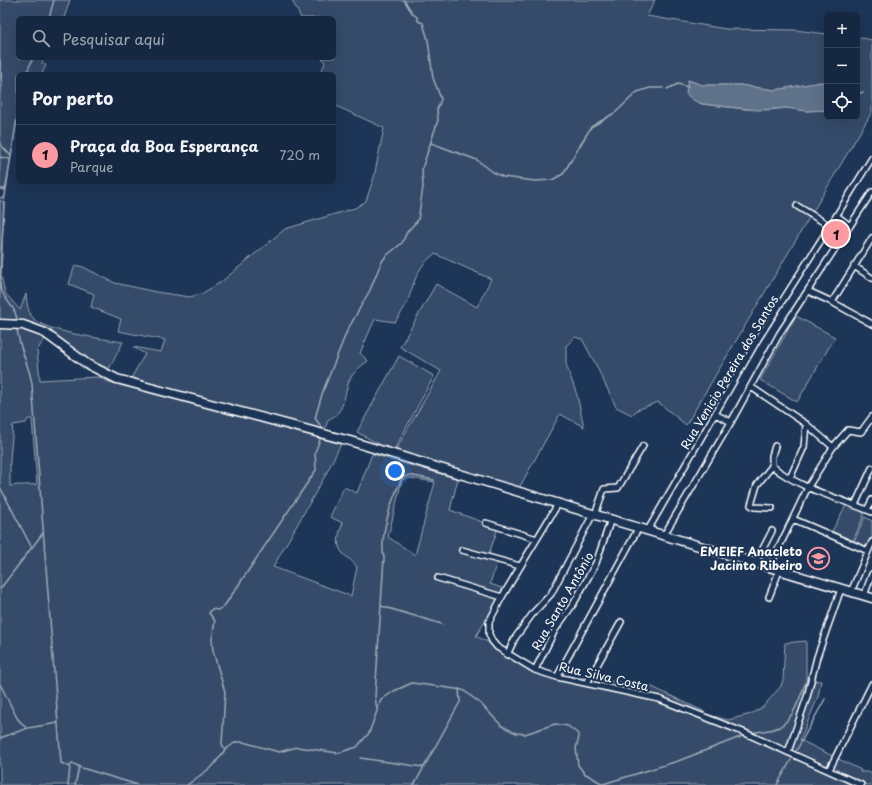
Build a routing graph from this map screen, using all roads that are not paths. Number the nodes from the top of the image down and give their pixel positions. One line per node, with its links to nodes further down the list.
1 (872, 158): 4 (street, Rua Venicio Pereira dos Santos)
2 (872, 192): 6 (street)
3 (797, 206): 5 (street)
4 (837, 216): 5 (street, Rua Venicio Pereira dos Santos); 6 (street)
5 (830, 226): 16 (street, Rua Venicio Pereira dos Santos)
6 (850, 226): 11 (street)
7 (872, 238): 8 (street)
8 (870, 246): 9 (street)
9 (854, 266): 10 (street); 12 (street)
10 (872, 278)
11 (808, 291): 12 (street); 15 (street)
12 (832, 302): 14 (street)
13 (0, 324): 28 (main road)
14 (872, 324)
15 (751, 387): 18 (street); 19 (street)
16 (715, 414): 18 (street); 37 (street, Rua Venicio Pereira dos Santos)
17 (872, 417): 22 (street)
18 (731, 422): 39 (street)
19 (806, 424): 22 (street); 25 (street)
20 (643, 446): 32 (street)
21 (775, 446): 23 (street)
22 (833, 447): 26 (street)
23 (772, 466): 25 (street); 30 (street)
24 (872, 468): 29 (street)
25 (790, 478): 26 (street)
26 (808, 487): 29 (street); 33 (street)
27 (872, 500): 31 (street)
28 (558, 504): 32 (main road); 40 (street, Rua Silva Costa)
29 (855, 505): 31 (street)
30 (772, 508)
31 (869, 511)
32 (594, 514): 34 (main road); 56 (street)
33 (793, 519): 43 (street); 46 (street)
34 (612, 520): 36 (main road); 57 (street, Rua Santo Antônio)
35 (486, 523): 40 (street)
36 (639, 527): 37 (main road); 58 (street)
37 (648, 530): 39 (main road)
38 (772, 531): 44 (street)
39 (664, 535): 44 (main road)
40 (537, 538): 45 (street, Rua Silva Costa)
41 (872, 542): 43 (street)
42 (462, 550): 45 (street)
43 (868, 551): 51 (street)
44 (755, 564): 46 (main road)
45 (520, 566): 52 (street, Rua Silva Costa)
46 (768, 568): 47 (main road)
47 (779, 571): 50 (main road); 53 (street)
48 (872, 574): 54 (street)
49 (438, 578): 52 (street)
50 (841, 589): 51 (main road); 61 (street)
51 (850, 592): 54 (main road)
52 (502, 597): 56 (street, Rua Silva Costa)
53 (769, 597)
54 (868, 597)
55 (621, 622): 59 (street)
56 (507, 655): 57 (street, Rua Silva Costa)
57 (535, 670): 58 (street, Rua Silva Costa)
58 (557, 677): 59 (street, Rua Silva Costa)
59 (587, 683): 61 (street, Rua Silva Costa)
60 (872, 684): 62 (street)
61 (788, 752): 62 (street, Rua Silva Costa)
62 (829, 770): 63 (street, Rua Silva Costa)
63 (862, 785)

